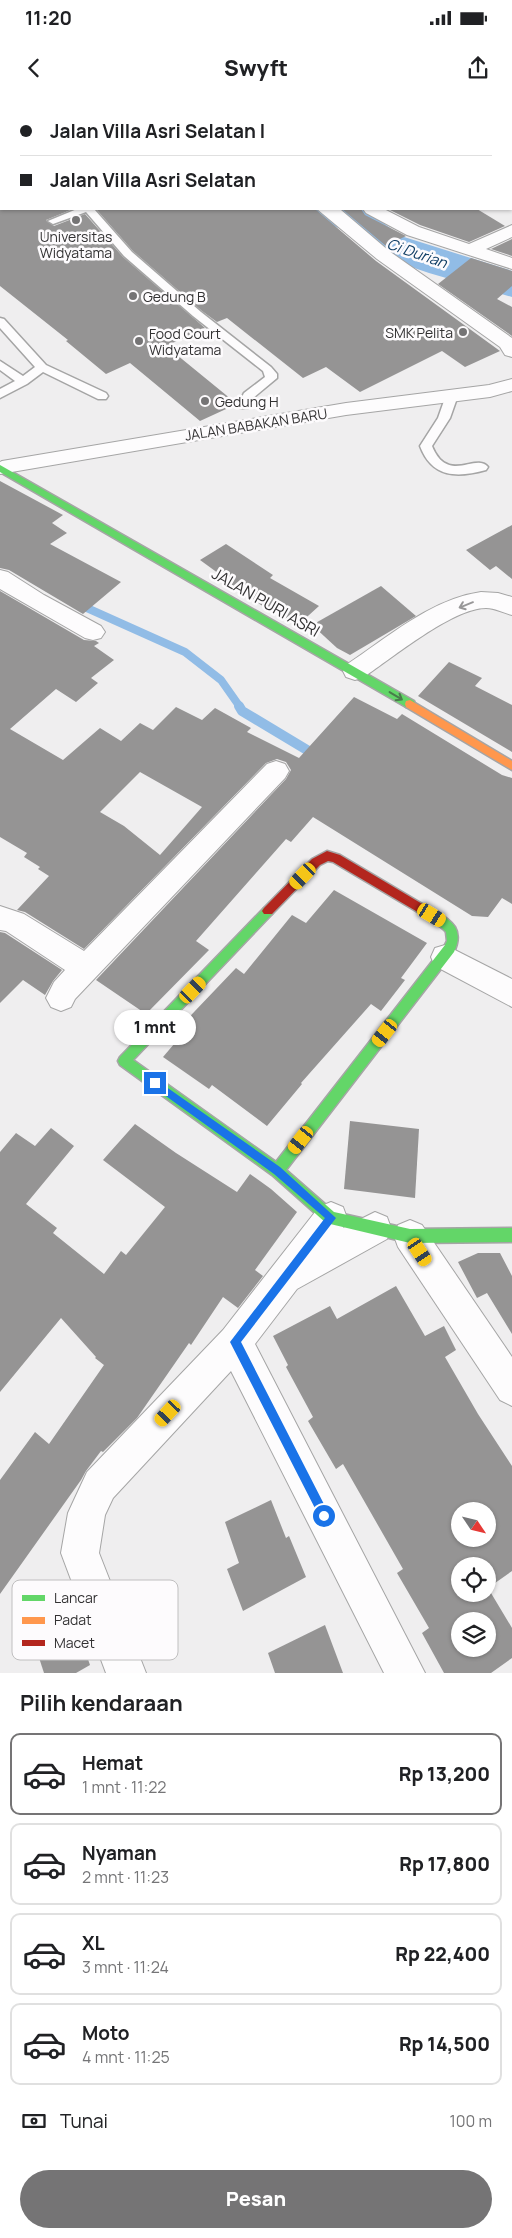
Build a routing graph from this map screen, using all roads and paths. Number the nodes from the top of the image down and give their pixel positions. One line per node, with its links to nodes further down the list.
1 (83, 210): 5 (lane)
2 (91, 210): 20 (lane)
3 (327, 210): 10 (street)
4 (374, 210): 7 (street)
5 (53, 221)
6 (512, 230): 7 (street)
7 (470, 250): 8 (street)
8 (512, 264)
9 (0, 321): 12 (lane)
10 (511, 346)
11 (0, 364): 13 (lane)
12 (42, 367): 13 (lane); 17 (lane)
13 (23, 382): 16 (lane)
14 (512, 385): 15 (street, JALAN BABAKAN BARU)
15 (490, 390): 18 (street, JALAN BABAKAN BARU); 19 (street)
16 (0, 394)
17 (102, 396)
18 (448, 396): 21 (lane); 22 (street, JALAN BABAKAN BARU)
19 (512, 401)
20 (244, 405)
21 (482, 467)
22 (1, 468): 26 (street, JALAN PURI ASRI)
23 (0, 578): 25 (street)
24 (512, 607): 26 (street, one-way to 26)
25 (93, 632)
26 (355, 671): 27 (street, JALAN PURI ASRI, one-way to 27)
27 (512, 766)
28 (276, 771): 31 (street)
29 (0, 918): 31 (street)
30 (445, 957): 32 (street); 34 (street); 34 (street)
31 (86, 968): 33 (street)
32 (512, 994)
33 (60, 998)
34 (277, 1171): 35 (street)
35 (331, 1218): 36 (street); 39 (street)
36 (375, 1228): 38 (street); 39 (street)
37 (512, 1235): 38 (street)
38 (410, 1236): 41 (street)
39 (285, 1279): 40 (street)
40 (235, 1342): 42 (street); 45 (street)
41 (512, 1388)
42 (90, 1580)
43 (121, 1660): 44 (street)
44 (126, 1673)
45 (405, 1673)

